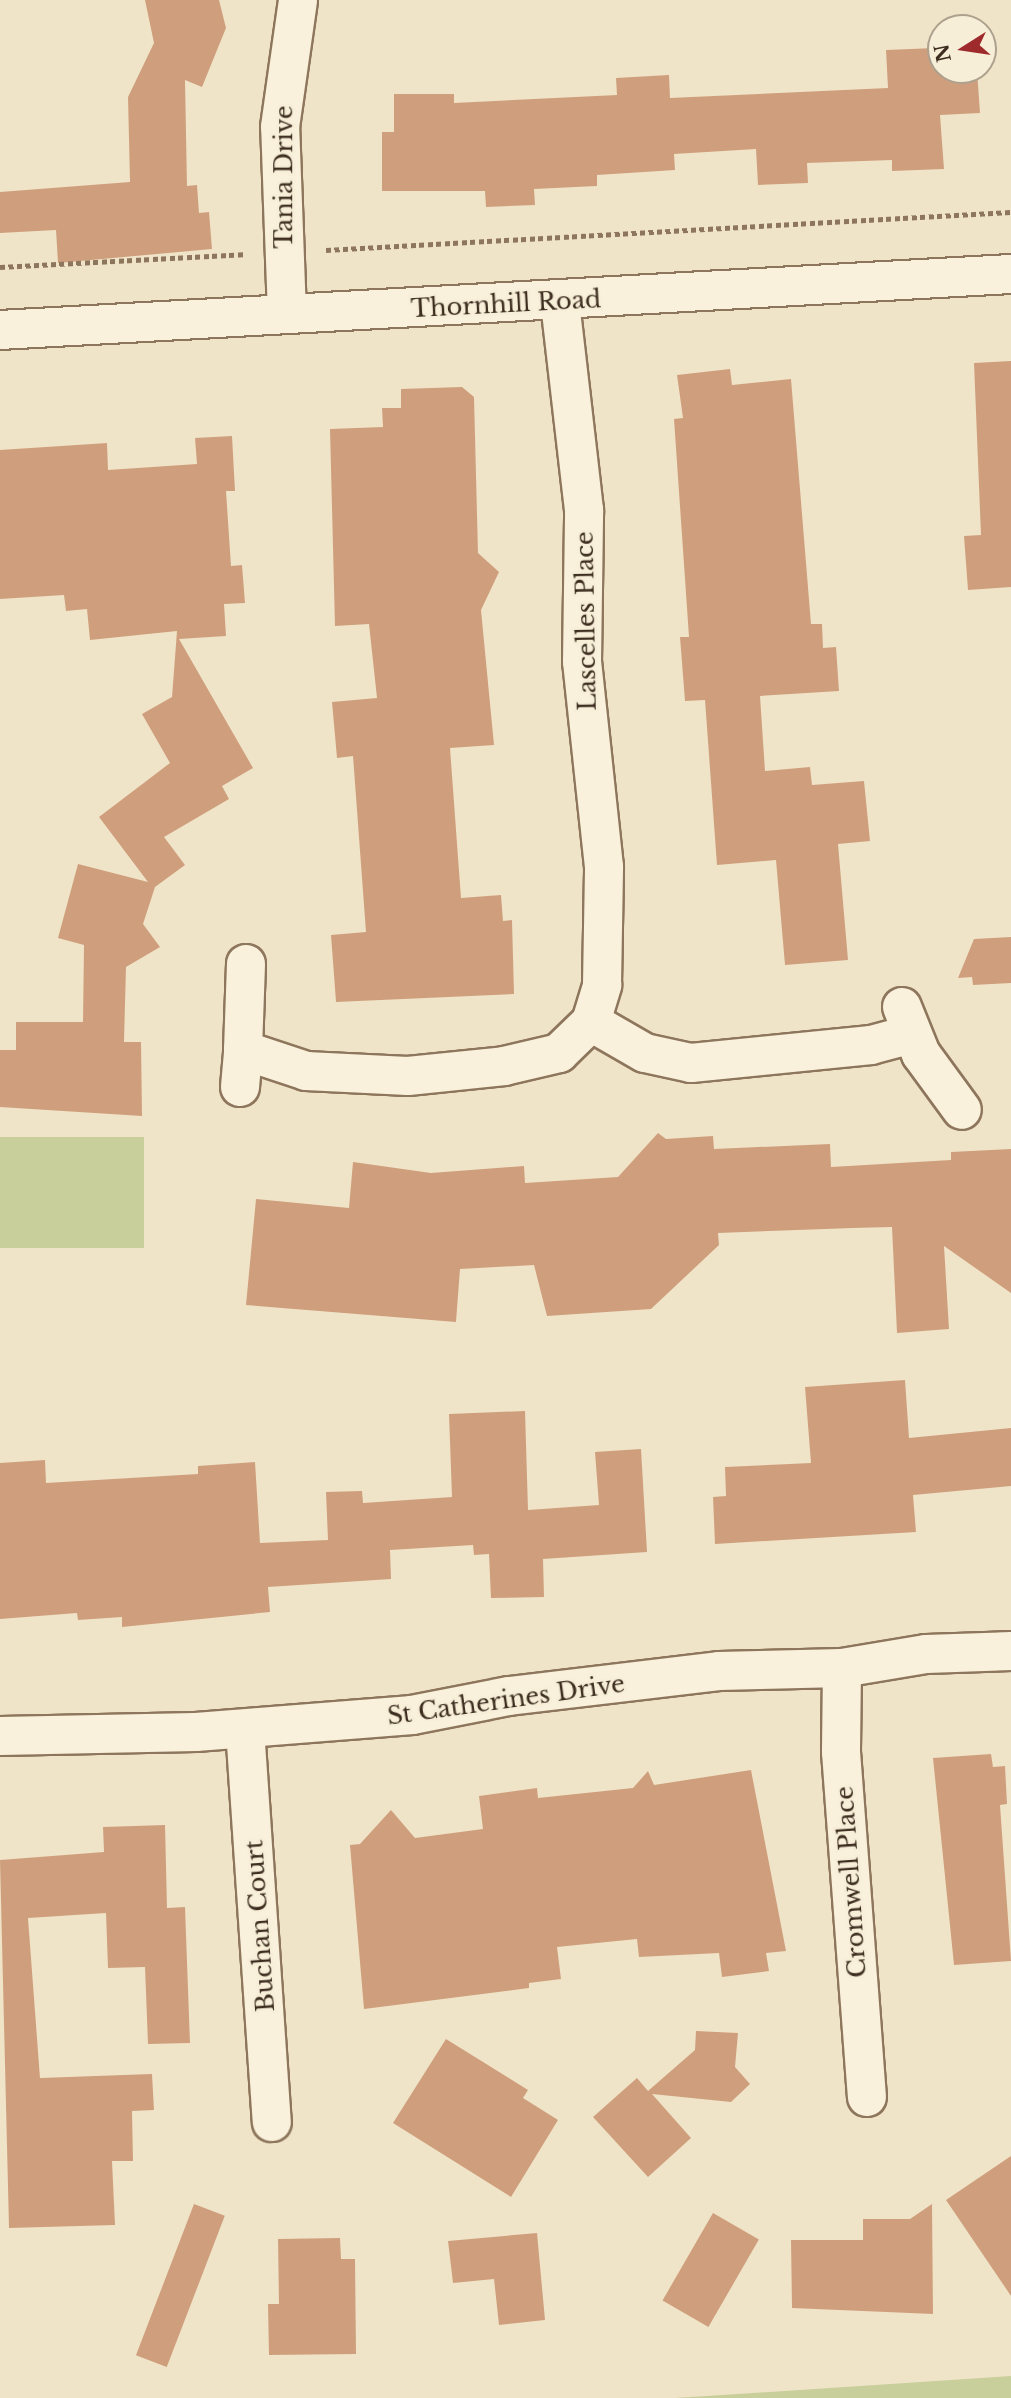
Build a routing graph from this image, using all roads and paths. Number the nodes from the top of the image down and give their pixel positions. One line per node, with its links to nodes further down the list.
1 (298, 0): 3 (street, Tania Drive)
2 (1011, 212): 3 (path)
3 (284, 252): 4 (path); 7 (street, Tania Drive)
4 (0, 267)
5 (1011, 274): 6 (street, Thornhill Road)
6 (560, 302): 7 (street, Thornhill Road); 10 (street, Lascelles Place)
7 (287, 314): 8 (street, Thornhill Road)
8 (0, 330)
9 (246, 964): 10 (street, Lascelles Place)
10 (591, 1022): 11 (street)
11 (962, 1110)
12 (1011, 1651): 13 (street, St Catherines Drive)
13 (842, 1668): 14 (street, St Catherines Drive); 16 (street, Cromwell Place)
14 (245, 1729): 15 (street, St Catherines Drive); 17 (street, Buchan Court)
15 (0, 1735)
16 (867, 2096)
17 (272, 2122)

